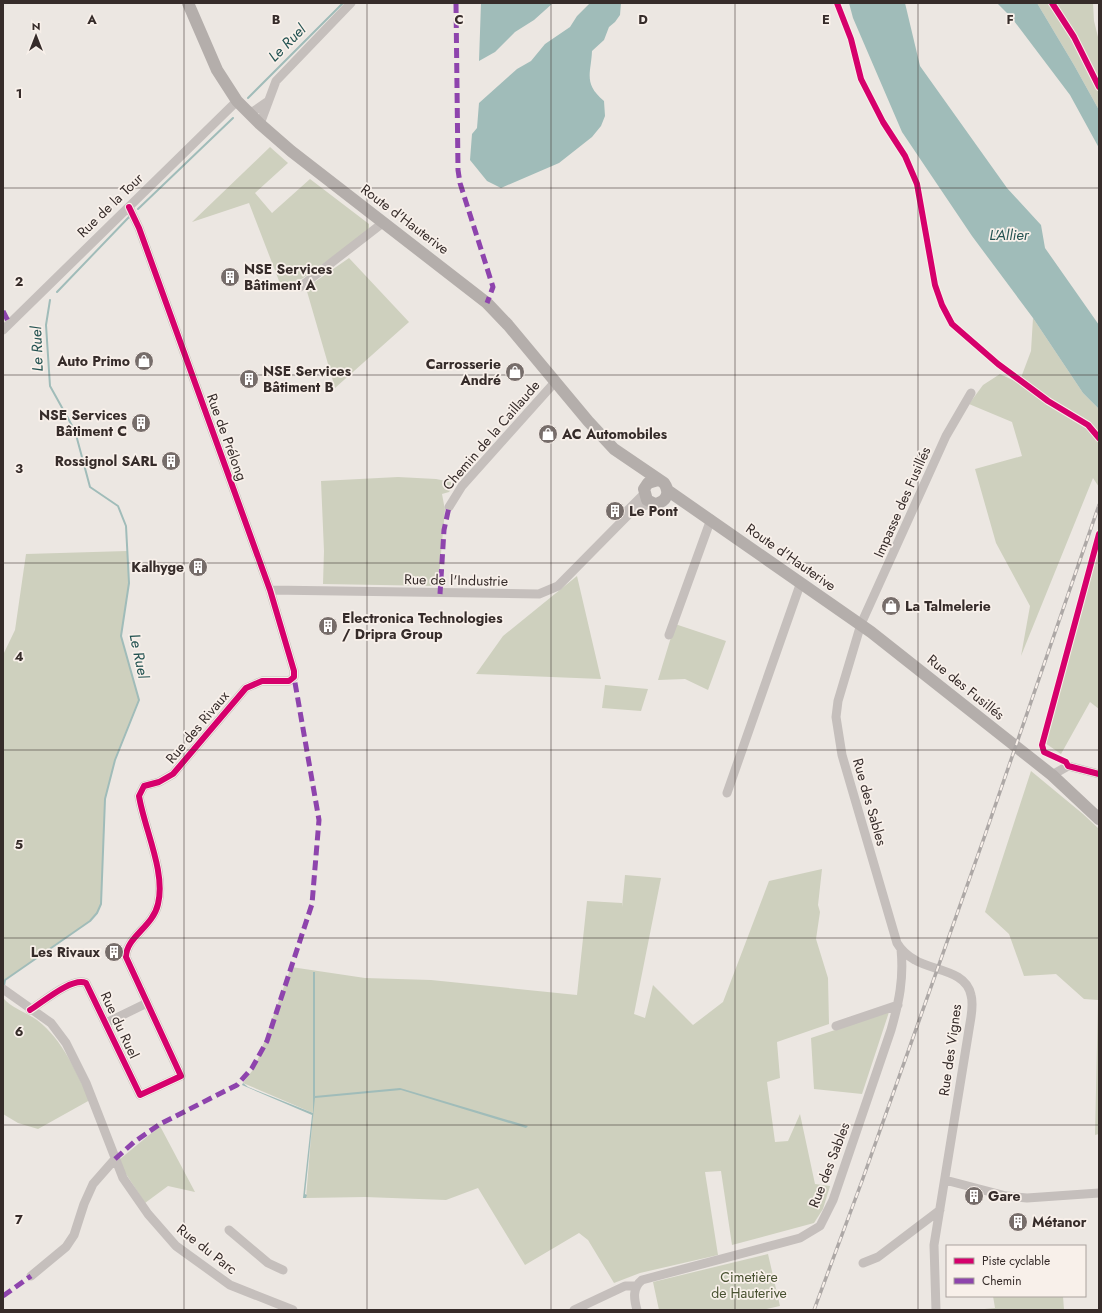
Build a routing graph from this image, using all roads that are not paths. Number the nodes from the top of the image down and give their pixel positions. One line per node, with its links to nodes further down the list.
1 (188, 3): 3 (main road, Route d'Hauterive)
2 (351, 3): 4 (street)
3 (237, 101): 5 (main road, Route d'Hauterive); 7 (street, Rue de la Tour)
4 (267, 102): 5 (street); 6 (street)
5 (248, 112): 6 (main road, Route d'Hauterive)
6 (260, 124): 8 (main road, Route d'Hauterive)
7 (129, 206): 10 (street, Rue de la Tour); 22 (street, Rue de Prélong)
8 (384, 222): 9 (street); 11 (main road, Route d'Hauterive)
9 (300, 287)
10 (3, 330)
11 (555, 382): 13 (main road, Route d'Hauterive); 18 (street, Chemin de la Caillaude)
12 (972, 392): 23 (street, Impasse des Fusillés)
13 (619, 452): 14 (main road, Route d'Hauterive); 16 (main road, Route d'Hauterive)
14 (658, 480): 15 (main road); 16 (main road)
15 (667, 490): 17 (main road); 19 (main road, Route d'Hauterive)
16 (644, 492): 17 (main road); 20 (street, Rue de l'Industrie)
17 (658, 502): 19 (main road, Route d'Hauterive); 20 (street, Rue de l'Industrie)
18 (449, 507)
19 (707, 516): 21 (main road, Route d'Hauterive); 25 (street)
20 (615, 526): 22 (street, Rue de l'Industrie)
21 (801, 582): 23 (main road, Route d'Hauterive); 30 (street)
22 (270, 590): 27 (street, Rue de Prélong)
23 (861, 624): 24 (main road, Rue des Fusillés); 26 (street, Rue des Sables)
24 (871, 632): 26 (street); 29 (main road, Rue des Fusillés)
25 (669, 635)
26 (856, 644): 33 (street, Rue des Sables)
27 (294, 677): 37 (street, Rue des Rivaux)
28 (1099, 774): 29 (street)
29 (1052, 775): 31 (main road, Rue des Fusillés); 32 (main road, Rue des Fusillés)
30 (727, 793)
31 (1099, 812)
32 (1099, 818)
33 (901, 949): 34 (street, Rue des Sables); 35 (street, Rue des Sables)
34 (914, 960): 35 (street); 44 (street, Rue des Vignes)
35 (903, 972): 38 (street, Rue des Sables)
36 (3, 989): 39 (street, Rue du Parc)
37 (147, 1004): 40 (street); 42 (street, Rue des Rivaux)
38 (898, 1005): 41 (street); 51 (street, Rue des Sables)
39 (30, 1010): 40 (street, Rue du Ruel); 43 (street, Rue du Parc)
40 (106, 1023): 42 (street, Rue du Ruel)
41 (836, 1026)
42 (181, 1076)
43 (115, 1159): 50 (street); 52 (street, Rue du Parc)
44 (945, 1180): 45 (street); 46 (street, Rue des Vignes)
45 (1099, 1193)
46 (940, 1210): 48 (street); 55 (street, Rue des Vignes)
47 (229, 1230): 49 (street)
48 (863, 1263)
49 (283, 1270)
50 (31, 1276)
51 (636, 1286): 53 (street); 54 (street)
52 (293, 1310)
53 (574, 1310)
54 (636, 1310)
55 (936, 1310)

